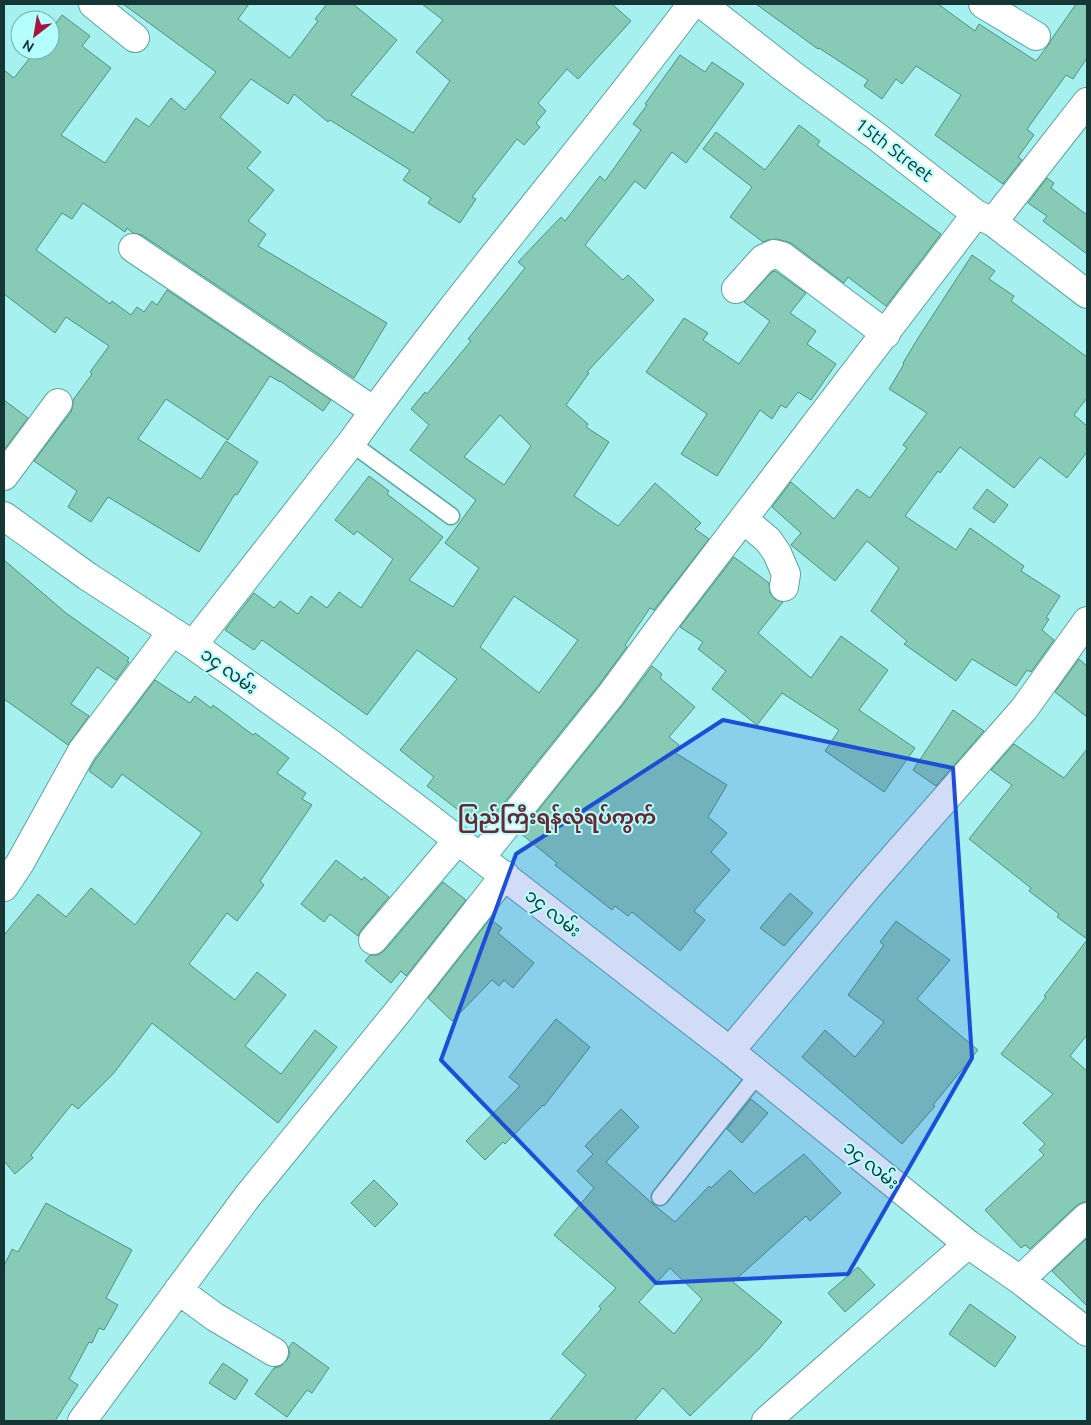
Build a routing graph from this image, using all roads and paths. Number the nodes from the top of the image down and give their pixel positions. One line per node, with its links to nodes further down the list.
1 (93, 4): 6 (street)
2 (692, 4): 14 (street)
3 (702, 4): 8 (street, 15th Street)
4 (983, 4): 5 (street)
5 (1036, 36)
6 (135, 38)
7 (1087, 102): 8 (street)
8 (985, 218): 11 (street, 15th Street); 12 (street)
9 (132, 248): 14 (street)
10 (736, 289): 12 (street)
11 (1087, 294)
12 (886, 334): 19 (street)
13 (58, 403): 16 (street)
14 (374, 411): 15 (street)
15 (351, 443): 18 (lane); 22 (street)
16 (4, 476)
17 (4, 516): 22 (street, ၁၄ လမ်း)
18 (450, 516)
19 (743, 519): 20 (street); 24 (street)
20 (784, 587)
21 (1087, 622): 28 (street)
22 (182, 639): 23 (street, ၁၄ လမ်း); 26 (street)
23 (458, 840): 24 (street, ၁၄ လမ်း); 27 (street)
24 (481, 857): 25 (street, ၁၄ လမ်း)
25 (505, 876): 28 (street, ၁၄ လမ်း); 34 (street)
26 (4, 887)
27 (373, 940)
28 (730, 1051): 29 (street, ၁၄ လမ်း)
29 (758, 1074): 30 (lane); 32 (street, ၁၄ လမ်း)
30 (660, 1197)
31 (1087, 1217): 33 (street)
32 (968, 1244): 33 (street, ၁၄ လမ်း); 38 (street)
33 (1020, 1280): 35 (street, ၁၄ လမ်း)
34 (178, 1290): 36 (street); 37 (street)
35 (1087, 1332)
36 (274, 1352)
37 (82, 1421)
38 (766, 1421)

